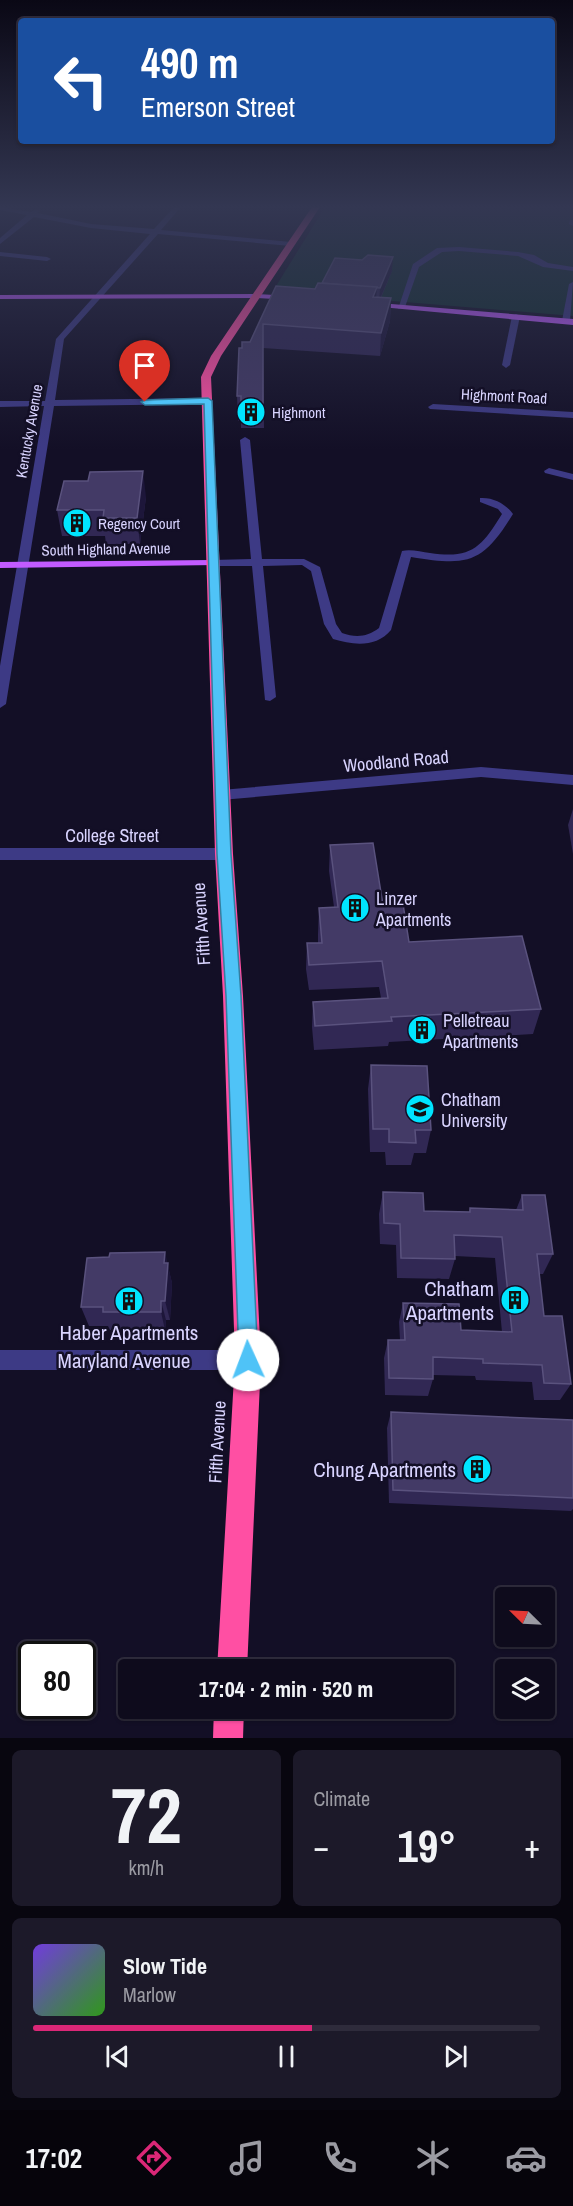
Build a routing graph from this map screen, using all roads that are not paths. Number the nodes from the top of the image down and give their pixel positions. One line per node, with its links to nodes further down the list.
1 (105, 288): 5 (street, Kentucky Avenue)
2 (262, 288): 6 (highway, Fifth Avenue)
3 (408, 288): 10 (street)
4 (573, 288): 12 (street)
5 (98, 296): 6 (main road); 7 (main road); 16 (street, Kentucky Avenue)
6 (257, 296): 8 (main road); 14 (highway, Fifth Avenue)
7 (0, 297)
8 (304, 299)
9 (364, 304): 10 (main road)
10 (401, 307): 11 (main road)
11 (516, 316): 12 (main road); 13 (street)
12 (569, 321)
13 (506, 365)
14 (208, 401): 16 (street); 24 (highway, Fifth Avenue)
15 (0, 404): 16 (street)
16 (49, 404): 26 (street, Kentucky Avenue)
17 (433, 407): 18 (street, Highmont Road)
18 (573, 415)
19 (246, 440): 23 (street)
20 (549, 471): 21 (street)
21 (573, 477)
22 (484, 500): 23 (street)
23 (257, 562): 24 (street); 27 (street)
24 (212, 563): 26 (main road, South Highland Avenue); 30 (highway, Fifth Avenue)
25 (0, 565): 26 (main road, South Highland Avenue)
26 (22, 565): 28 (street, Kentucky Avenue)
27 (270, 697)
28 (0, 704)
29 (573, 780): 30 (street, Woodland Road)
30 (221, 795): 32 (highway, Fifth Avenue)
31 (0, 854): 32 (street, College Street)
32 (224, 854): 34 (highway, Fifth Avenue)
33 (0, 1360): 34 (street, Maryland Avenue)
34 (248, 1360): 35 (highway, Fifth Avenue)
35 (233, 1659)
36 (229, 1719): 37 (highway)
37 (228, 1738)

